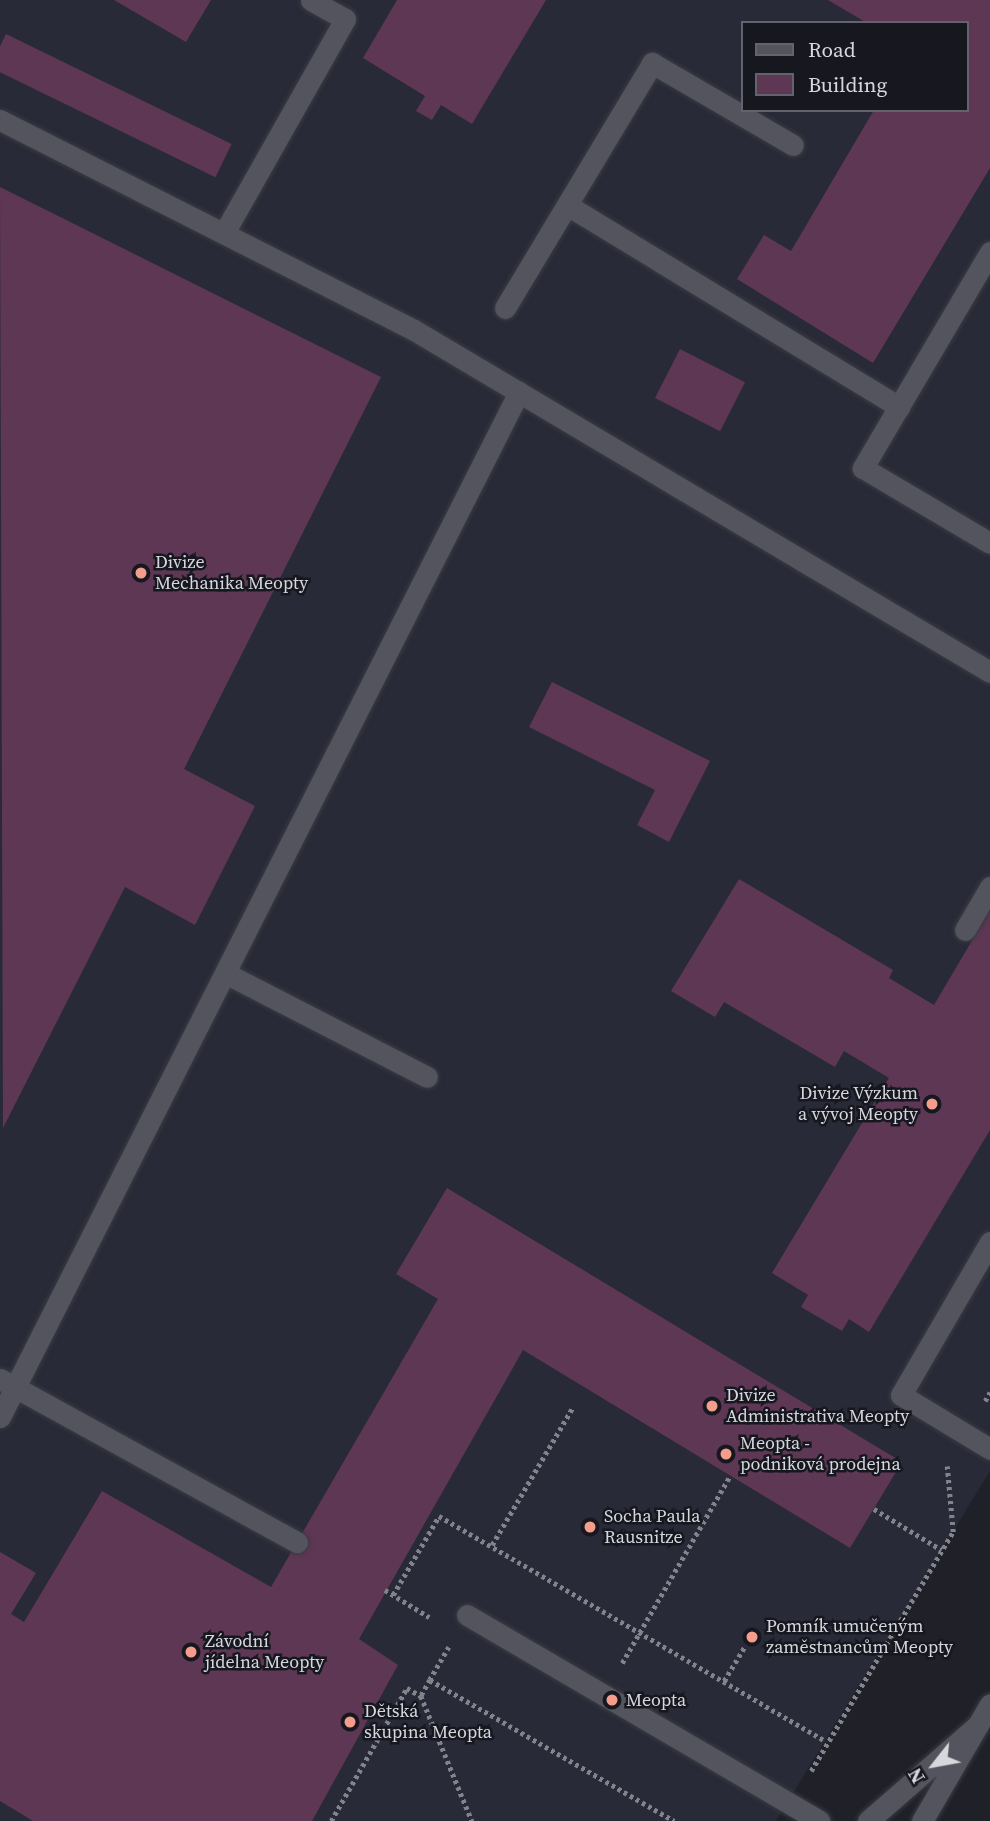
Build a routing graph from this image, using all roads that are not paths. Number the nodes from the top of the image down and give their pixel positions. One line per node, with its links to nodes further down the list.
1 (310, 0): 5 (street)
2 (0, 120): 5 (street)
3 (793, 145): 4 (street)
4 (567, 205): 7 (street); 9 (street)
5 (224, 233): 8 (street)
6 (990, 252): 9 (street)
7 (505, 308)
8 (519, 392): 11 (street); 14 (street)
9 (899, 407): 10 (street)
10 (990, 542)
11 (990, 672)
12 (990, 887): 13 (street)
13 (965, 930)
14 (225, 973): 15 (street); 17 (street)
15 (427, 1077)
16 (990, 1242): 19 (street)
17 (8, 1383): 18 (street); 20 (street)
18 (0, 1418)
19 (990, 1449)
20 (297, 1542)
21 (462, 1624): 24 (street)
22 (990, 1704): 23 (street)
23 (978, 1725): 25 (street); 26 (street)
24 (819, 1821)
25 (868, 1821)
26 (922, 1821)

